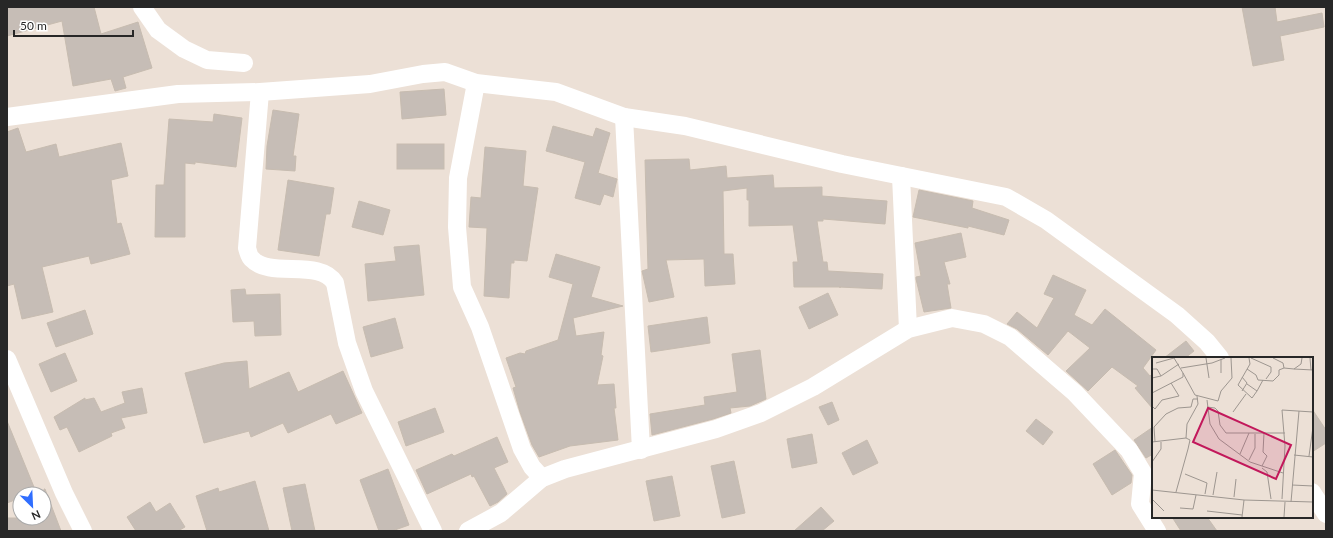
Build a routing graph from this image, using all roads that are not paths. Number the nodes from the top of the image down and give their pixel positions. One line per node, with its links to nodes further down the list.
1 (142, 7): 2 (street)
2 (244, 63)
3 (476, 83): 4 (street); 6 (street); 12 (street)
4 (260, 92): 5 (street); 16 (street)
5 (7, 117)
6 (624, 117): 7 (street); 11 (street)
7 (901, 176): 8 (street); 9 (street)
8 (908, 329): 11 (street); 18 (street)
9 (1219, 357)
10 (7, 359): 15 (street)
11 (641, 450): 12 (street)
12 (542, 478): 17 (street)
13 (1313, 494): 14 (street)
14 (1326, 514)
15 (83, 531)
16 (433, 531)
17 (468, 531)
18 (1157, 531)

